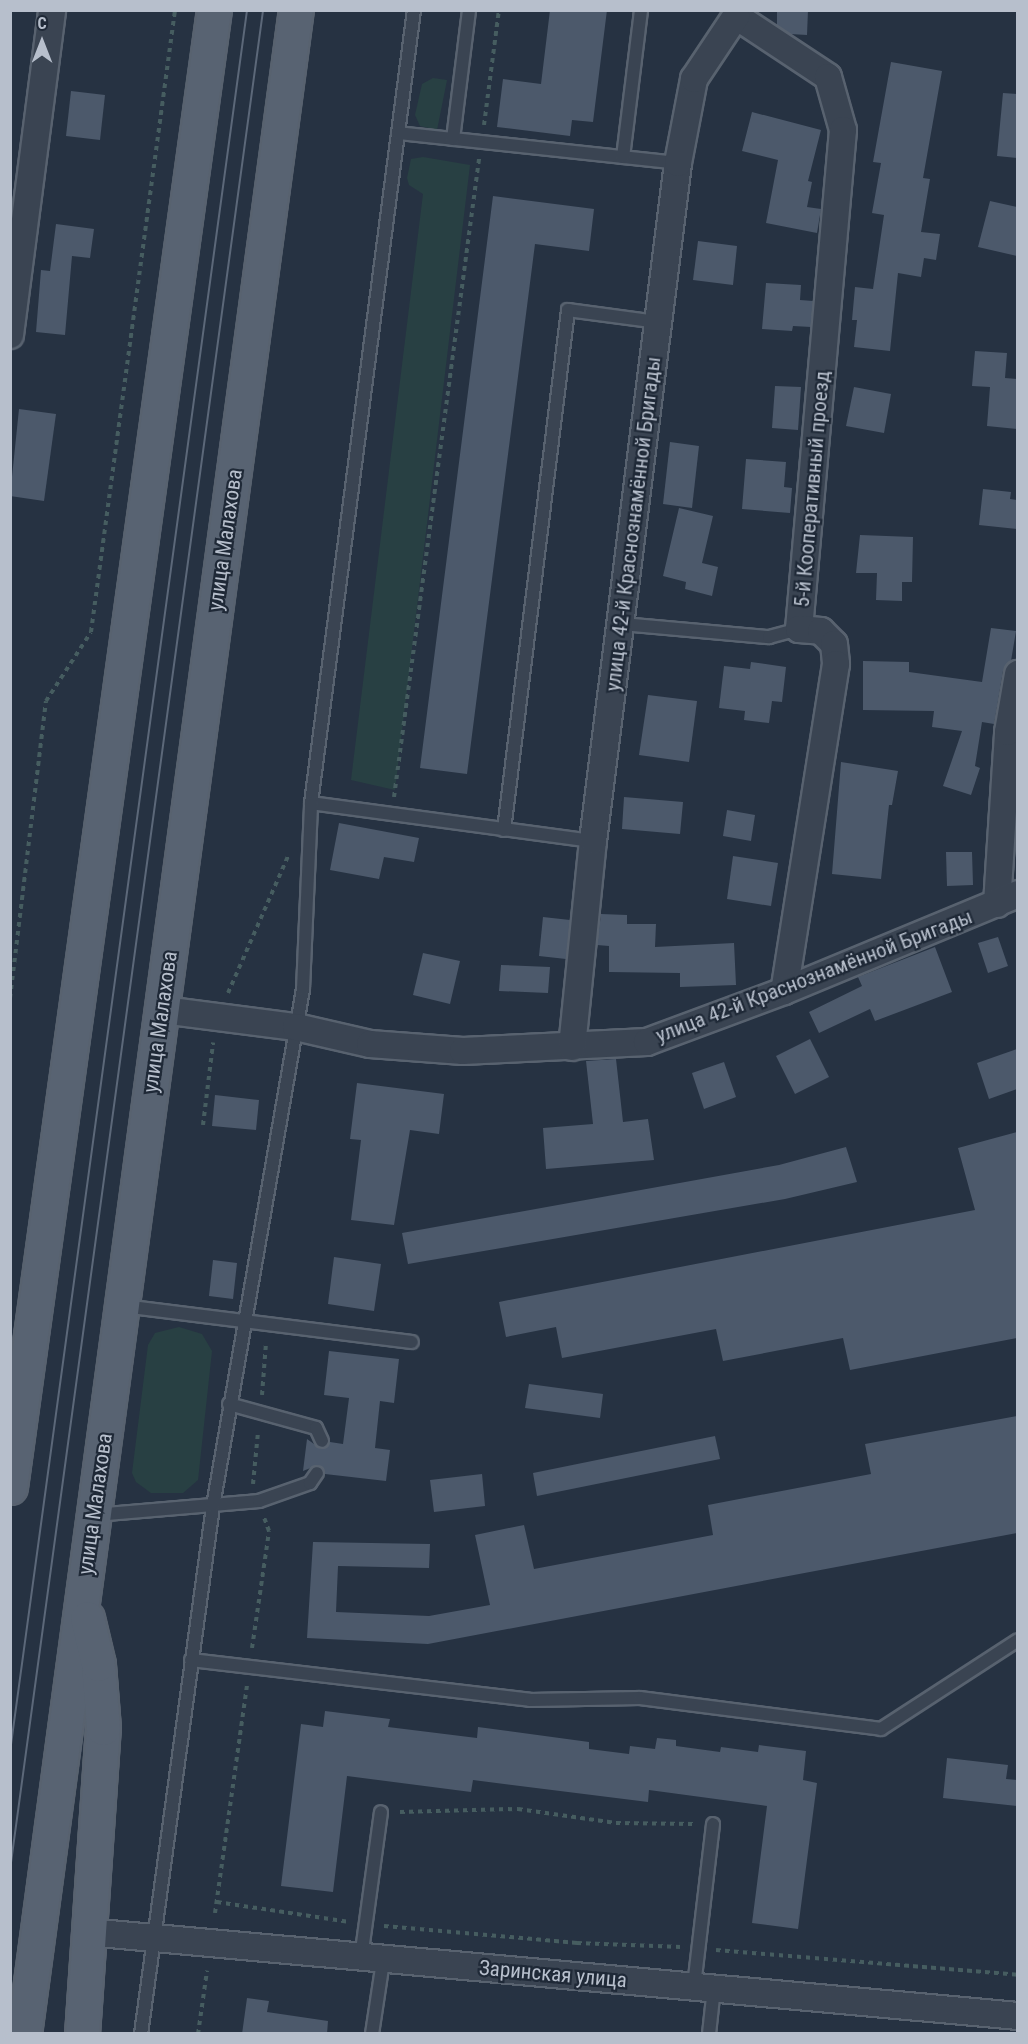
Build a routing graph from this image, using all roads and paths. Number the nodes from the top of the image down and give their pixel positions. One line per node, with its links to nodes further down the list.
1 (52, 10): 16 (street)
2 (175, 10): 27 (path)
3 (214, 10): 36 (main road)
4 (296, 10): 28 (main road, улица Малахова)
5 (414, 10): 10 (lane)
6 (469, 10): 11 (lane)
7 (499, 10): 12 (path)
8 (641, 10): 13 (lane)
9 (737, 13): 14 (street, улица 42-й Краснознамённой Бригады); 18 (street, 5-й Кооперативный проезд)
10 (398, 133): 11 (lane); 20 (lane)
11 (453, 139): 12 (lane)
12 (481, 142): 13 (lane); 21 (path)
13 (623, 157): 14 (lane)
14 (678, 163): 15 (street, улица 42-й Краснознамённой Бригады)
15 (658, 322): 17 (street, улица 42-й Краснознамённой Бригады); 22 (lane)
16 (10, 335)
17 (622, 624): 18 (lane); 23 (street, улица 42-й Краснознамённой Бригады)
18 (799, 629): 26 (street, 5-й Кооперативный проезд)
19 (1017, 674): 25 (street)
20 (311, 803): 21 (lane); 30 (lane)
21 (391, 815): 22 (lane)
22 (504, 830): 23 (lane)
23 (593, 841): 31 (street, улица 42-й Краснознамённой Бригады)
24 (292, 846): 29 (path)
25 (1007, 899): 26 (street, улица 42-й Краснознамённой Бригады)
26 (784, 991): 31 (street, улица 42-й Краснознамённой Бригады)
27 (10, 998)
28 (163, 1010): 29 (street, улица 42-й Краснознамённой Бригады); 33 (main road, улица Малахова)
29 (217, 1017): 30 (street, улица 42-й Краснознамённой Бригады); 32 (path)
30 (296, 1027): 31 (street, улица 42-й Краснознамённой Бригады); 34 (lane)
31 (572, 1047)
32 (203, 1125)
33 (121, 1306): 34 (lane); 44 (main road, улица Малахова)
34 (242, 1321): 35 (lane); 37 (lane); 38 (path)
35 (412, 1342)
36 (19, 1366): 41 (main road)
37 (230, 1404): 38 (lane); 43 (lane)
38 (260, 1411): 39 (lane); 42 (path)
39 (322, 1441)
40 (317, 1473): 42 (lane)
41 (10, 1487)
42 (259, 1501): 43 (lane); 48 (path)
43 (213, 1506): 44 (lane); 47 (lane)
44 (93, 1515): 45 (main road, улица Малахова)
45 (82, 1599): 54 (main road); 62 (main road, улица Малахова)
46 (1017, 1640): 48 (lane)
47 (191, 1660): 48 (lane); 55 (lane)
48 (249, 1667): 51 (path)
49 (381, 1812): 50 (path); 53 (lane)
50 (713, 1824): 56 (lane)
51 (216, 1902): 52 (path); 53 (path)
52 (215, 1913)
53 (366, 1924): 56 (path); 57 (lane)
54 (88, 1932): 55 (street, Заринская улица); 63 (main road)
55 (153, 1939): 57 (street, Заринская улица); 64 (lane)
56 (698, 1948): 59 (path); 60 (lane)
57 (372, 1960): 60 (street, Заринская улица); 66 (lane)
58 (207, 1971): 65 (path)
59 (1017, 1975)
60 (704, 1987): 61 (street, Заринская улица); 67 (lane)
61 (1017, 2016)
62 (24, 2034)
63 (82, 2034)
64 (141, 2034)
65 (198, 2034)
66 (372, 2034)
67 (709, 2034)

